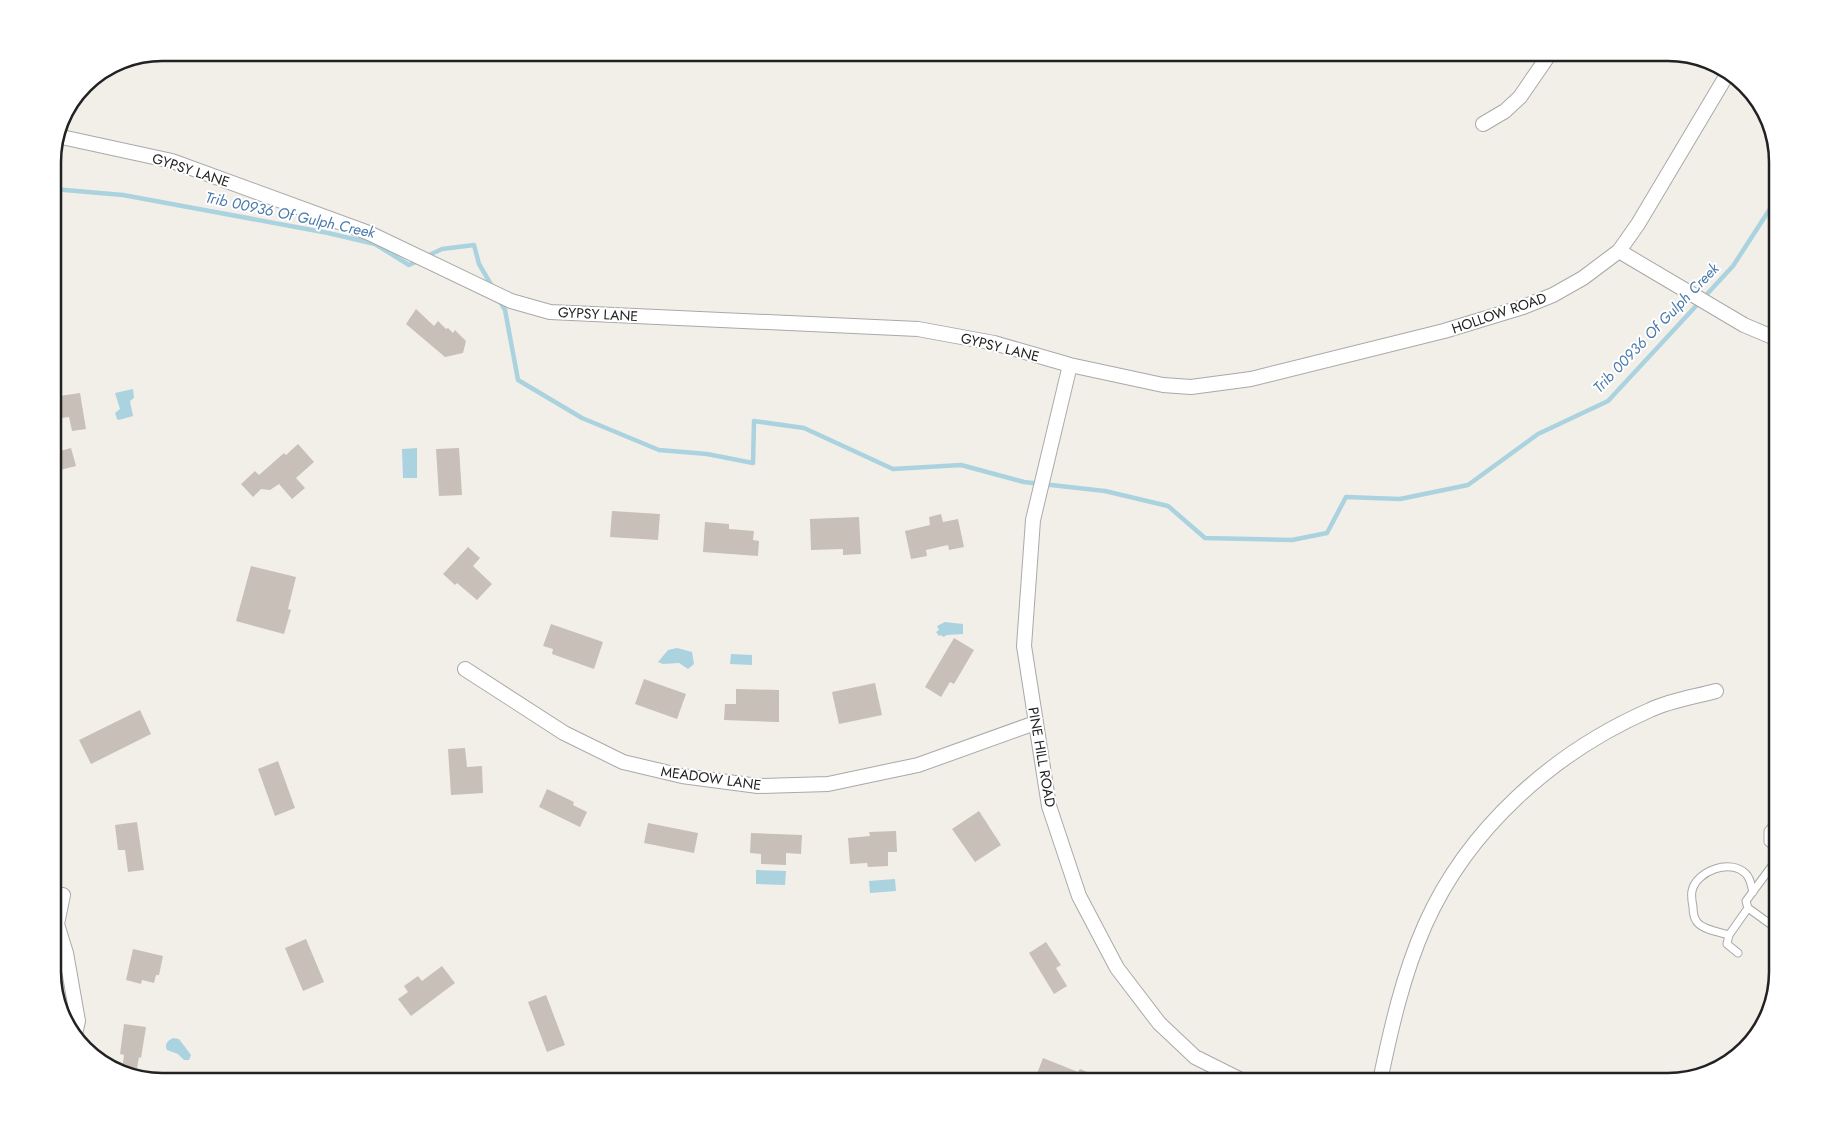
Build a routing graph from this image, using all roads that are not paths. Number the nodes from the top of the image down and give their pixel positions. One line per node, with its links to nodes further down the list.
1 (1545, 61): 3 (street)
2 (1725, 79): 5 (street, HOLLOW ROAD)
3 (1483, 124)
4 (65, 138): 7 (street, GYPSY LANE)
5 (1619, 251): 6 (street); 8 (street, HOLLOW ROAD)
6 (1769, 336)
7 (1070, 365): 8 (street, GYPSY LANE); 11 (street, PINE HILL ROAD)
8 (1163, 385)
9 (465, 669): 11 (street, MEADOW LANE)
10 (1716, 691): 25 (street)
11 (1035, 723): 24 (street, PINE HILL ROAD)
12 (1769, 830): 13 (lane)
13 (1769, 843)
14 (1769, 870): 15 (lane)
15 (1752, 892): 18 (lane); 20 (lane)
16 (63, 895): 17 (street)
17 (61, 905)
18 (1748, 908): 19 (lane); 20 (lane)
19 (1769, 922)
20 (1729, 935): 22 (lane)
21 (61, 937): 23 (street)
22 (1738, 953)
23 (77, 1025)
24 (1226, 1073)
25 (1382, 1073)

